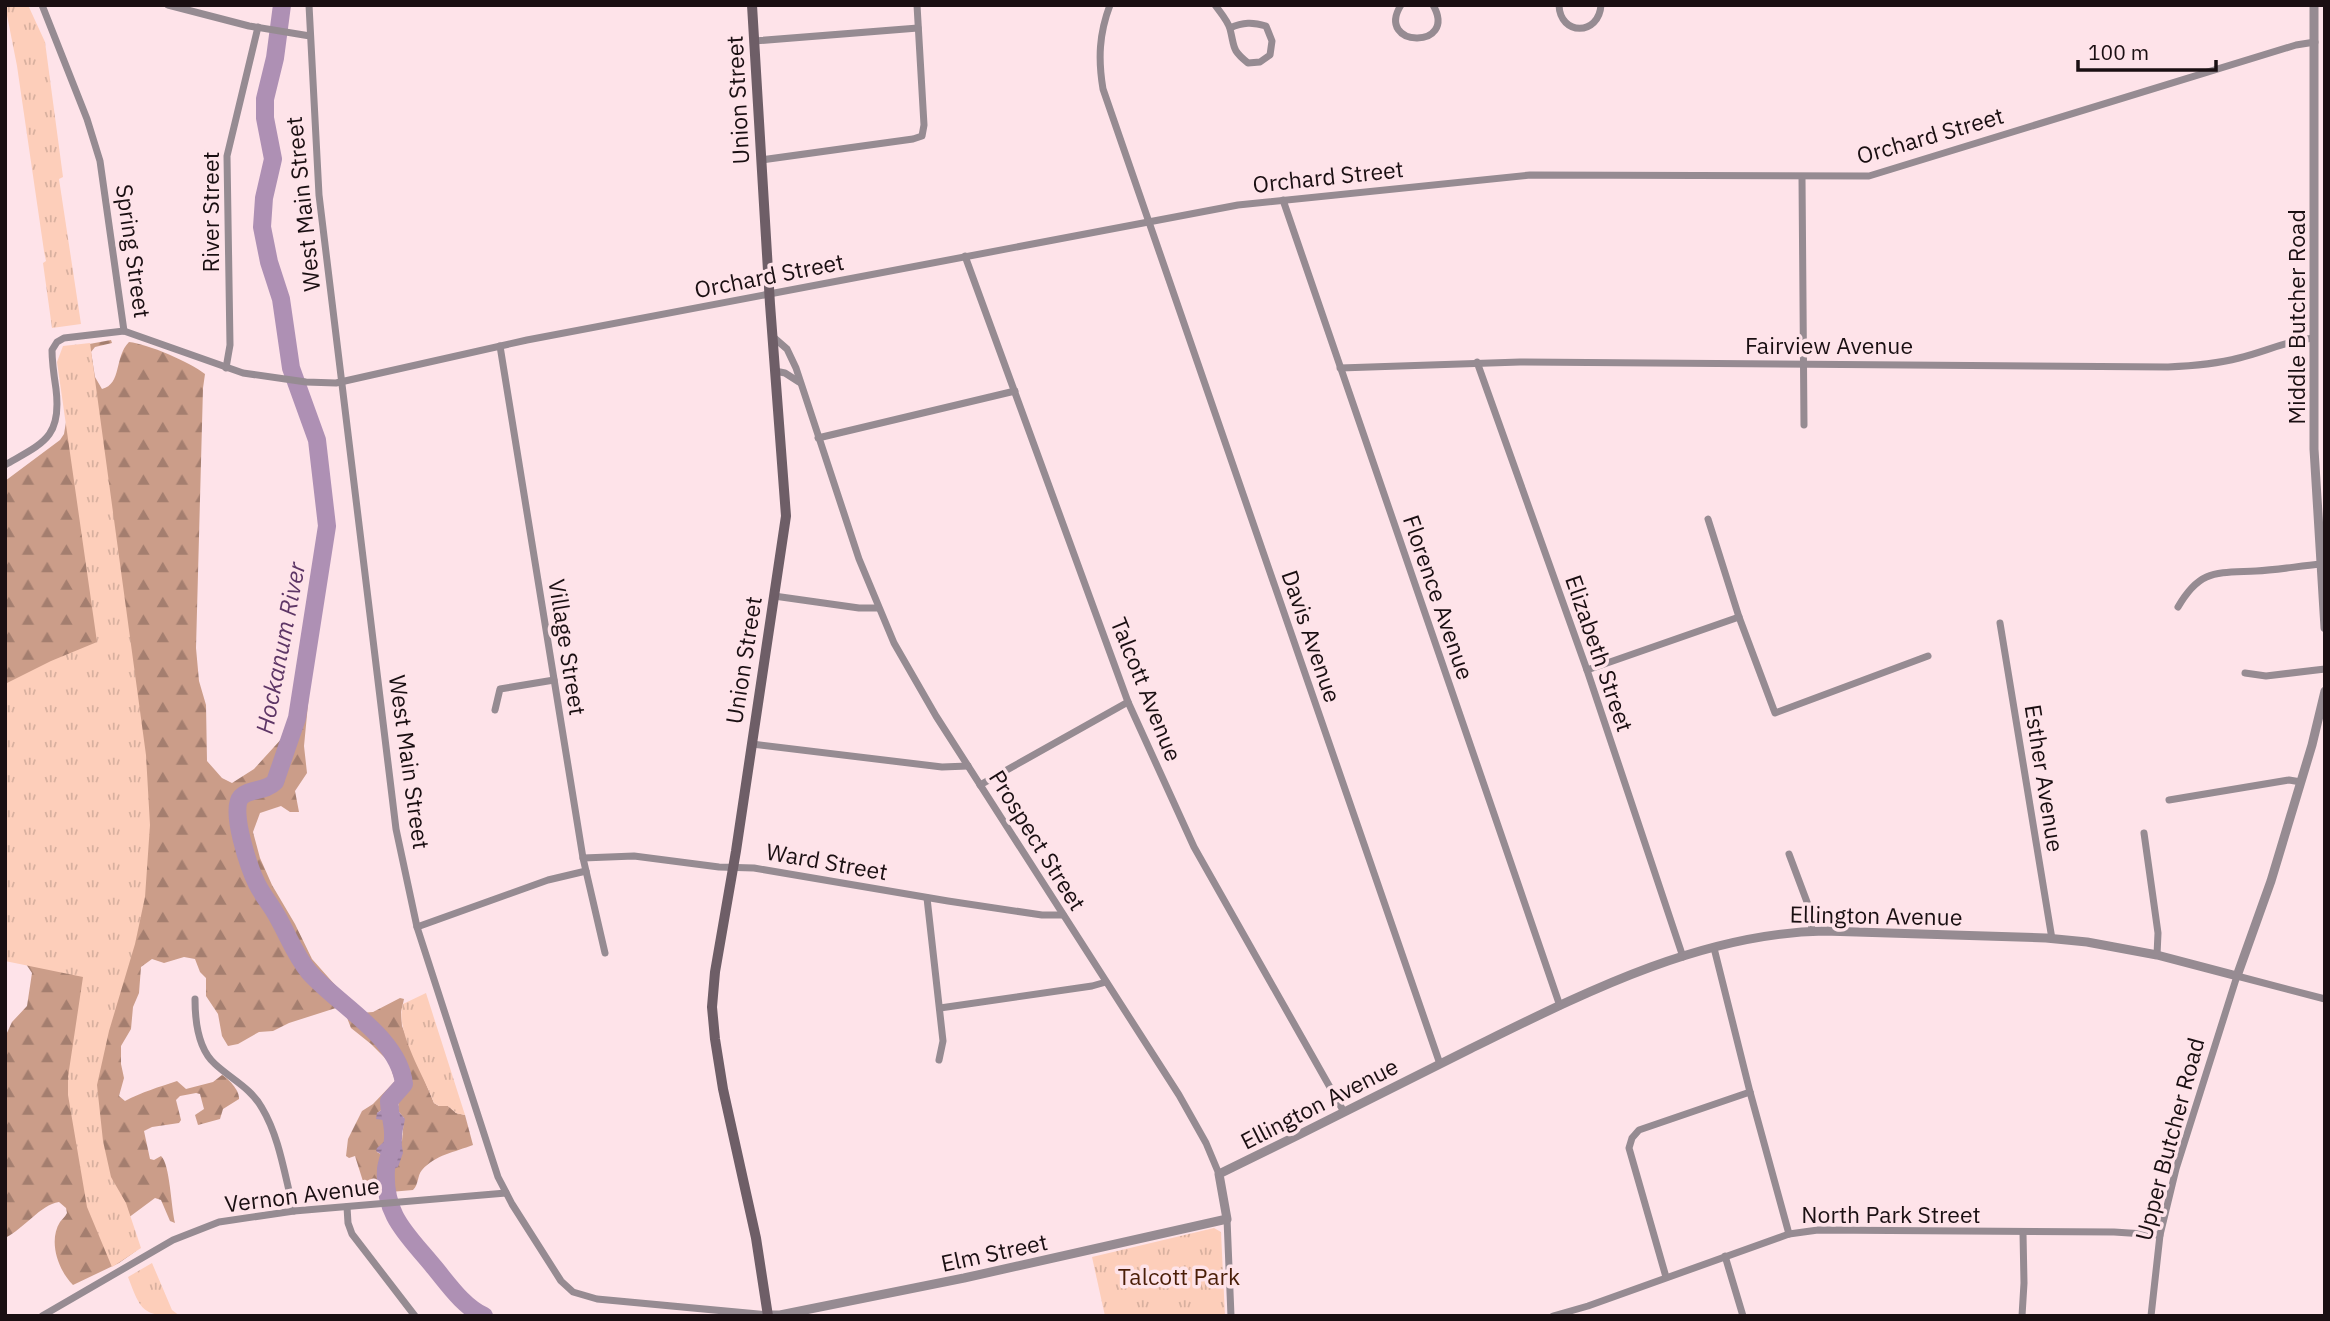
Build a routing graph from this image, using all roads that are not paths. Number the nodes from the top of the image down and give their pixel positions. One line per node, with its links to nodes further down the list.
1 (42, 5): 26 (street, Spring Street)
2 (168, 5): 13 (street)
3 (309, 5): 16 (street, West Main Street)
4 (752, 5): 17 (main road, Union Street)
5 (917, 5): 14 (street)
6 (1110, 5): 22 (street, Davis Avenue)
7 (1215, 5): 15 (street)
8 (1401, 5): 9 (street)
9 (1433, 5)
10 (1559, 5): 11 (street)
11 (1601, 5)
12 (2314, 5): 18 (street, Middle Butcher Road)
13 (258, 27): 16 (street); 32 (street, River Street)
14 (918, 28): 17 (street); 19 (street)
15 (1230, 28): 15 (street)
16 (310, 36): 35 (street, West Main Street)
17 (754, 41): 19 (main road, Union Street)
18 (2315, 42): 20 (street, Orchard Street); 24 (street, Middle Butcher Road)
19 (761, 160): 25 (main road, Union Street)
20 (1802, 177): 21 (street, Orchard Street); 31 (street)
21 (1283, 200): 22 (street, Orchard Street); 33 (street, Florence Avenue)
22 (1147, 221): 23 (street, Orchard Street); 84 (street, Davis Avenue)
23 (965, 256): 25 (street, Orchard Street); 37 (street, Talcott Avenue)
24 (2320, 280): 28 (street, Middle Butcher Road)
25 (769, 295): 27 (main road, Union Street); 29 (street, Orchard Street)
26 (124, 331): 32 (street, Spring Street); 40 (street)
27 (772, 336): 34 (main road, Union Street); 36 (street, Prospect Street)
28 (2314, 338): 31 (street, Fairview Avenue); 42 (street, Middle Butcher Road)
29 (500, 346): 35 (street, Orchard Street); 54 (street, Village Street)
30 (1477, 362): 31 (street, Fairview Avenue); 33 (street, Fairview Avenue); 52 (street, Elizabeth Street)
31 (1804, 365): 38 (street)
32 (226, 368): 35 (street, Spring Street)
33 (1340, 368): 81 (street, Florence Avenue)
34 (775, 371): 36 (street); 44 (main road, Union Street)
35 (343, 382): 70 (street, West Main Street)
36 (799, 382): 39 (street, Prospect Street)
37 (1015, 391): 39 (street); 56 (street, Talcott Avenue)
38 (1804, 425)
39 (818, 438): 46 (street, Prospect Street)
40 (5, 465)
41 (1708, 519): 47 (street)
42 (2322, 541): 43 (street, Middle Butcher Road)
43 (2321, 564): 45 (street); 49 (street, Middle Butcher Road)
44 (774, 596): 46 (street); 58 (main road, Union Street)
45 (2178, 607)
46 (878, 608): 59 (street, Prospect Street)
47 (1739, 617): 50 (street); 52 (street)
48 (2000, 623): 72 (street, Esther Avenue)
49 (2325, 628)
50 (1928, 656)
51 (2325, 668): 53 (street)
52 (1587, 670): 76 (street, Elizabeth Street)
53 (2245, 673)
54 (554, 680): 57 (street); 65 (street, Village Street)
55 (2325, 691): 60 (street)
56 (1128, 702): 61 (street); 86 (street, Talcott Avenue)
57 (495, 710)
58 (752, 744): 59 (street); 66 (main road, Union Street)
59 (968, 766): 61 (street, Prospect Street)
60 (2301, 782): 62 (street); 77 (street)
61 (980, 785): 69 (street, Prospect Street)
62 (2169, 800)
63 (2144, 833): 75 (street)
64 (1788, 854): 71 (street)
65 (583, 858): 66 (street, Ward Street); 67 (street, Village Street)
66 (733, 867): 68 (street, Ward Street); 98 (main road, Union Street)
67 (586, 871): 70 (street); 74 (street, Village Street)
68 (927, 898): 69 (street, Ward Street); 82 (street)
69 (1063, 915): 78 (street, Prospect Street)
70 (417, 927): 88 (street, West Main Street)
71 (1812, 931): 72 (street, Ellington Avenue); 73 (street, Ellington Avenue)
72 (2052, 939): 75 (street, Ellington Avenue)
73 (1714, 948): 76 (street, Ellington Avenue); 85 (street)
74 (605, 953)
75 (2157, 955): 77 (street, Ellington Avenue)
76 (1683, 957): 81 (street, Ellington Avenue)
77 (2237, 976): 80 (street, Ellington Avenue); 94 (street, Upper Butcher Road)
78 (1107, 982): 82 (street); 87 (street, Prospect Street)
79 (195, 999): 90 (street)
80 (2325, 999)
81 (1560, 1006): 84 (street, Ellington Avenue)
82 (940, 1008): 83 (street)
83 (939, 1060)
84 (1440, 1065): 86 (street, Ellington Avenue)
85 (1750, 1092): 93 (street); 96 (street)
86 (1344, 1112): 87 (street, Ellington Avenue)
87 (1219, 1174): 91 (street, Prospect Street)
88 (506, 1193): 89 (street, Vernon Avenue); 98 (street, West Main Street)
89 (347, 1207): 90 (street, Vernon Avenue); 100 (street)
90 (294, 1211): 99 (street, Vernon Avenue)
91 (1227, 1219): 97 (street, Elm Street); 101 (street, Prospect Street)
92 (2023, 1233): 93 (street, North Park Street); 94 (street, North Park Street); 104 (street)
93 (1789, 1234): 95 (street, North Park Street)
94 (2160, 1236): 105 (street, Upper Butcher Road)
95 (1725, 1256): 96 (street, North Park Street); 103 (street)
96 (1666, 1278): 102 (street, North Park Street)
97 (818, 1312): 98 (street, Elm Street)
98 (768, 1315)
99 (42, 1316)
100 (415, 1316)
101 (1231, 1316)
102 (1553, 1316)
103 (1743, 1316)
104 (2022, 1316)
105 (2151, 1316)

